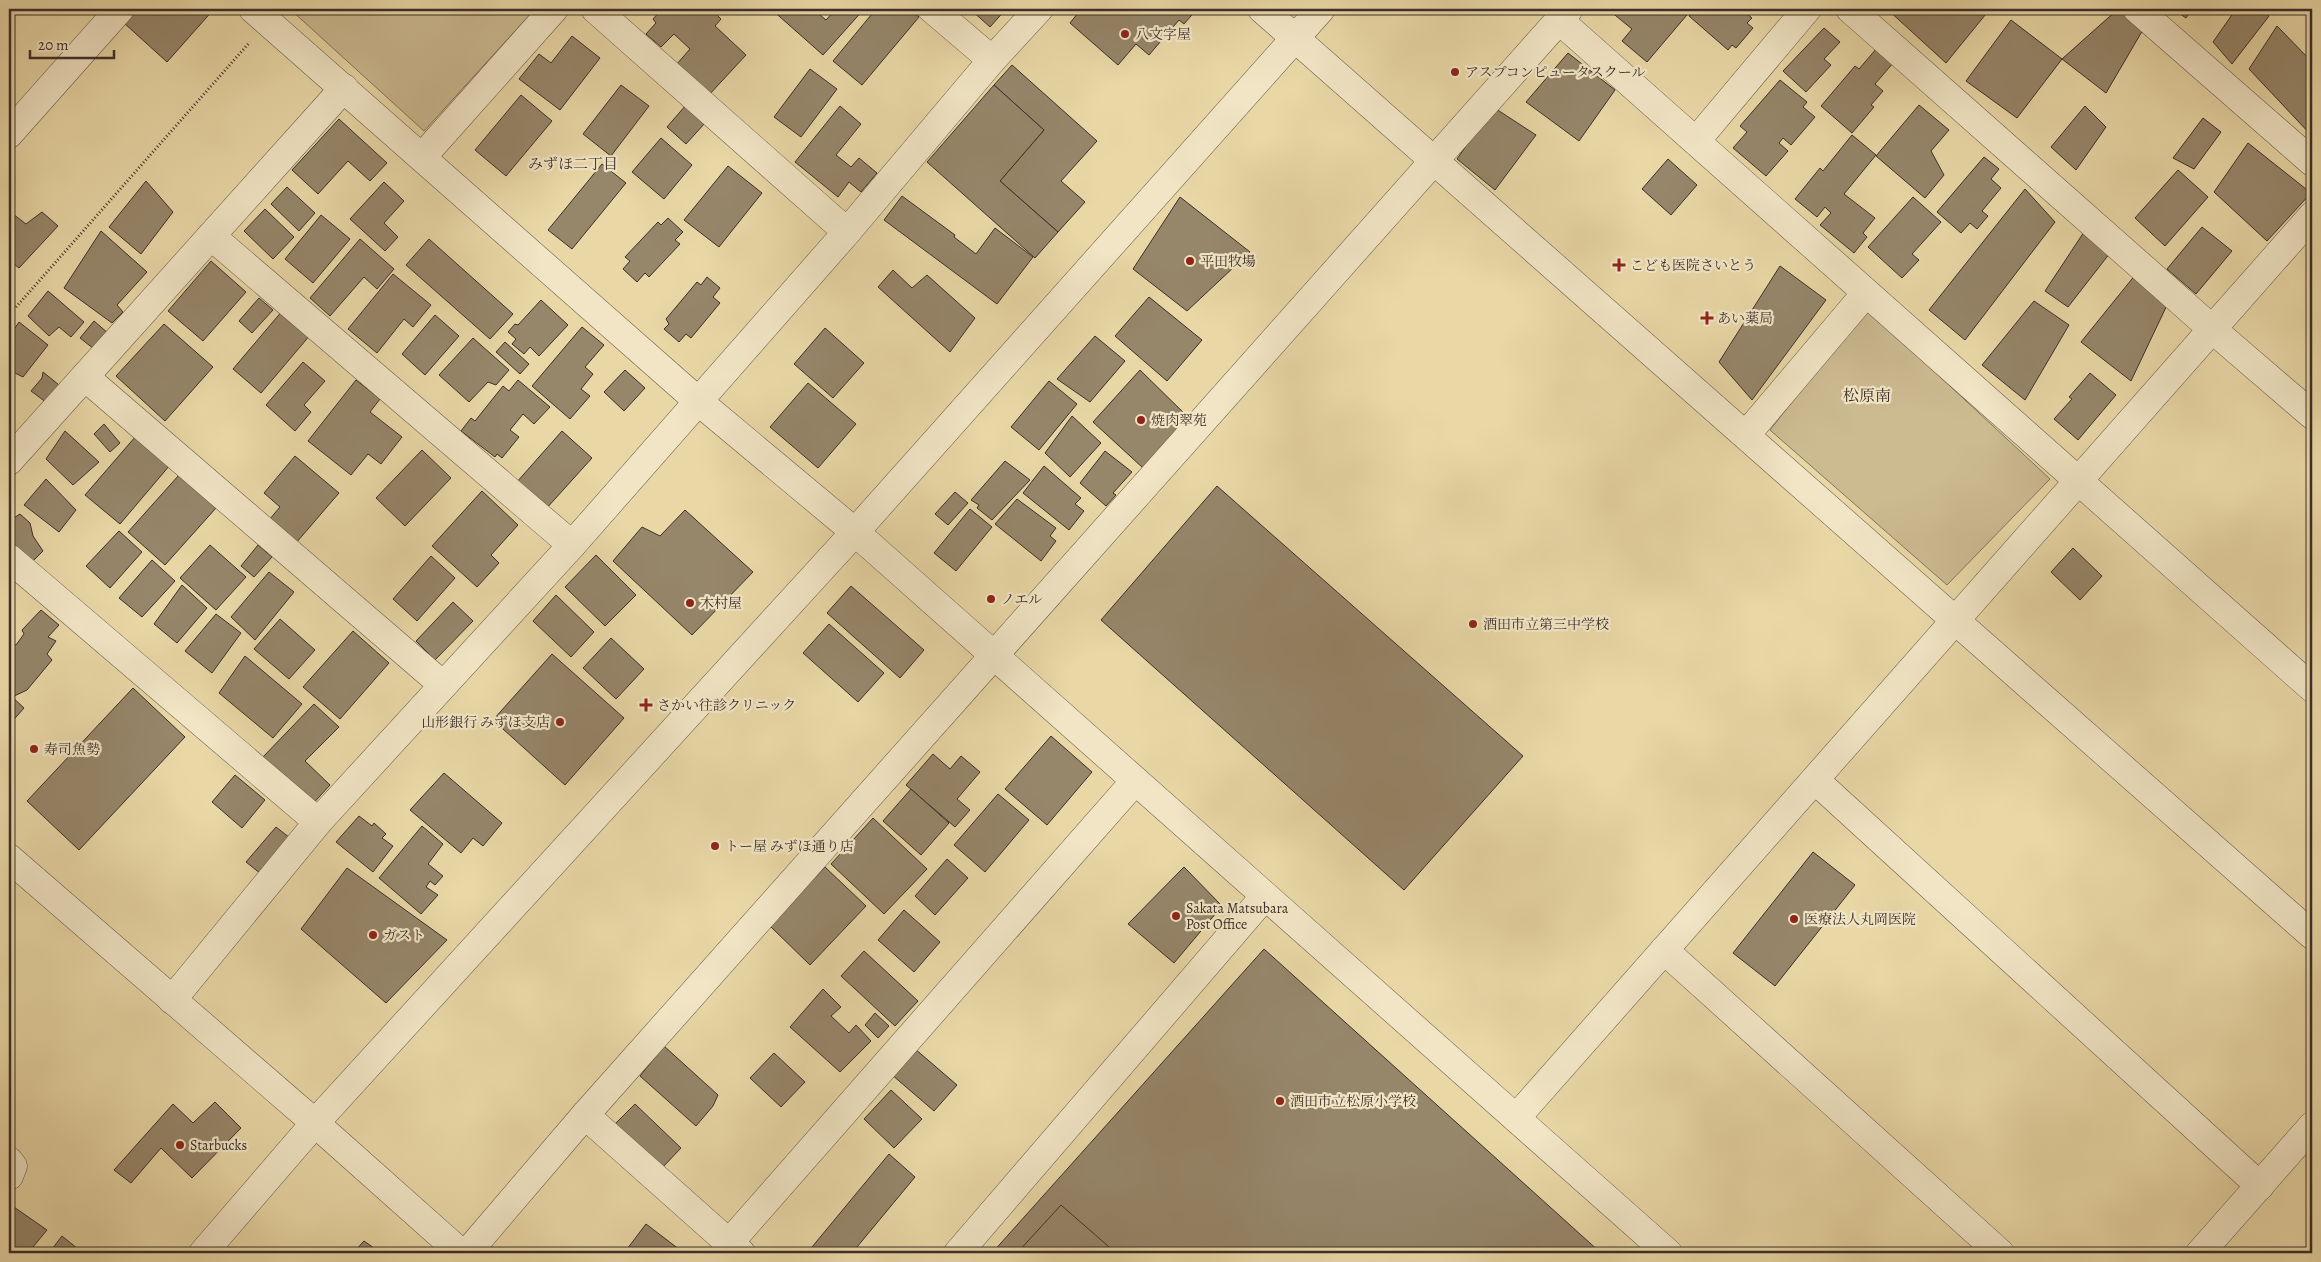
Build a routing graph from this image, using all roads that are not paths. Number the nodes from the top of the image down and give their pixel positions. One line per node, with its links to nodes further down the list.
1 (120, 9): 16 (street)
2 (554, 9): 18 (street)
3 (595, 9): 22 (street)
4 (932, 9): 14 (street)
5 (1039, 9): 14 (street)
6 (1262, 9): 13 (street)
7 (1321, 9): 13 (street)
8 (1807, 9): 17 (street)
9 (1850, 9): 25 (street)
10 (2137, 9): 20 (street)
11 (1564, 14): 17 (street); 19 (street)
12 (260, 15): 15 (street)
13 (1296, 38): 19 (street); 32 (street)
14 (992, 60): 22 (street)
15 (344, 88): 18 (street); 23 (street)
16 (9, 134)
17 (1696, 141): 24 (street)
18 (423, 156): 27 (street)
19 (1435, 161): 29 (street); 36 (street)
20 (2312, 162)
21 (2312, 216): 25 (street)
22 (847, 232): 27 (street)
23 (211, 236): 26 (street); 33 (street)
24 (1866, 293): 29 (street); 31 (street)
25 (2212, 329): 28 (street); 31 (street)
26 (85, 377): 30 (street); 37 (street)
27 (698, 400): 32 (street); 33 (street)
28 (2312, 415)
29 (1746, 435): 35 (street)
30 (9, 461)
31 (2078, 482): 35 (street); 38 (street)
32 (855, 532): 36 (street); 49 (street)
33 (572, 545): 37 (street)
34 (9, 558): 41 (street)
35 (1956, 620): 39 (street); 44 (street)
36 (994, 655): 40 (street); 47 (street)
37 (443, 685): 41 (street)
38 (2312, 688)
39 (1815, 780): 45 (street); 53 (street)
40 (1135, 781): 43 (street); 54 (street)
41 (318, 822): 46 (street)
42 (9, 858): 46 (street)
43 (1265, 896): 48 (street); 58 (street)
44 (2312, 935)
45 (1664, 950): 48 (street); 60 (street)
46 (172, 1000): 49 (street)
47 (585, 1115): 54 (street); 57 (street)
48 (1516, 1118): 59 (street)
49 (315, 1123): 55 (street); 56 (street)
50 (2312, 1126): 53 (street)
51 (9, 1161): 52 (street)
52 (9, 1176)
53 (2260, 1186): 61 (street)
54 (735, 1248)
55 (203, 1253)
56 (461, 1253)
57 (467, 1253)
58 (958, 1253)
59 (1668, 1253)
60 (2000, 1253)
61 (2200, 1253)

